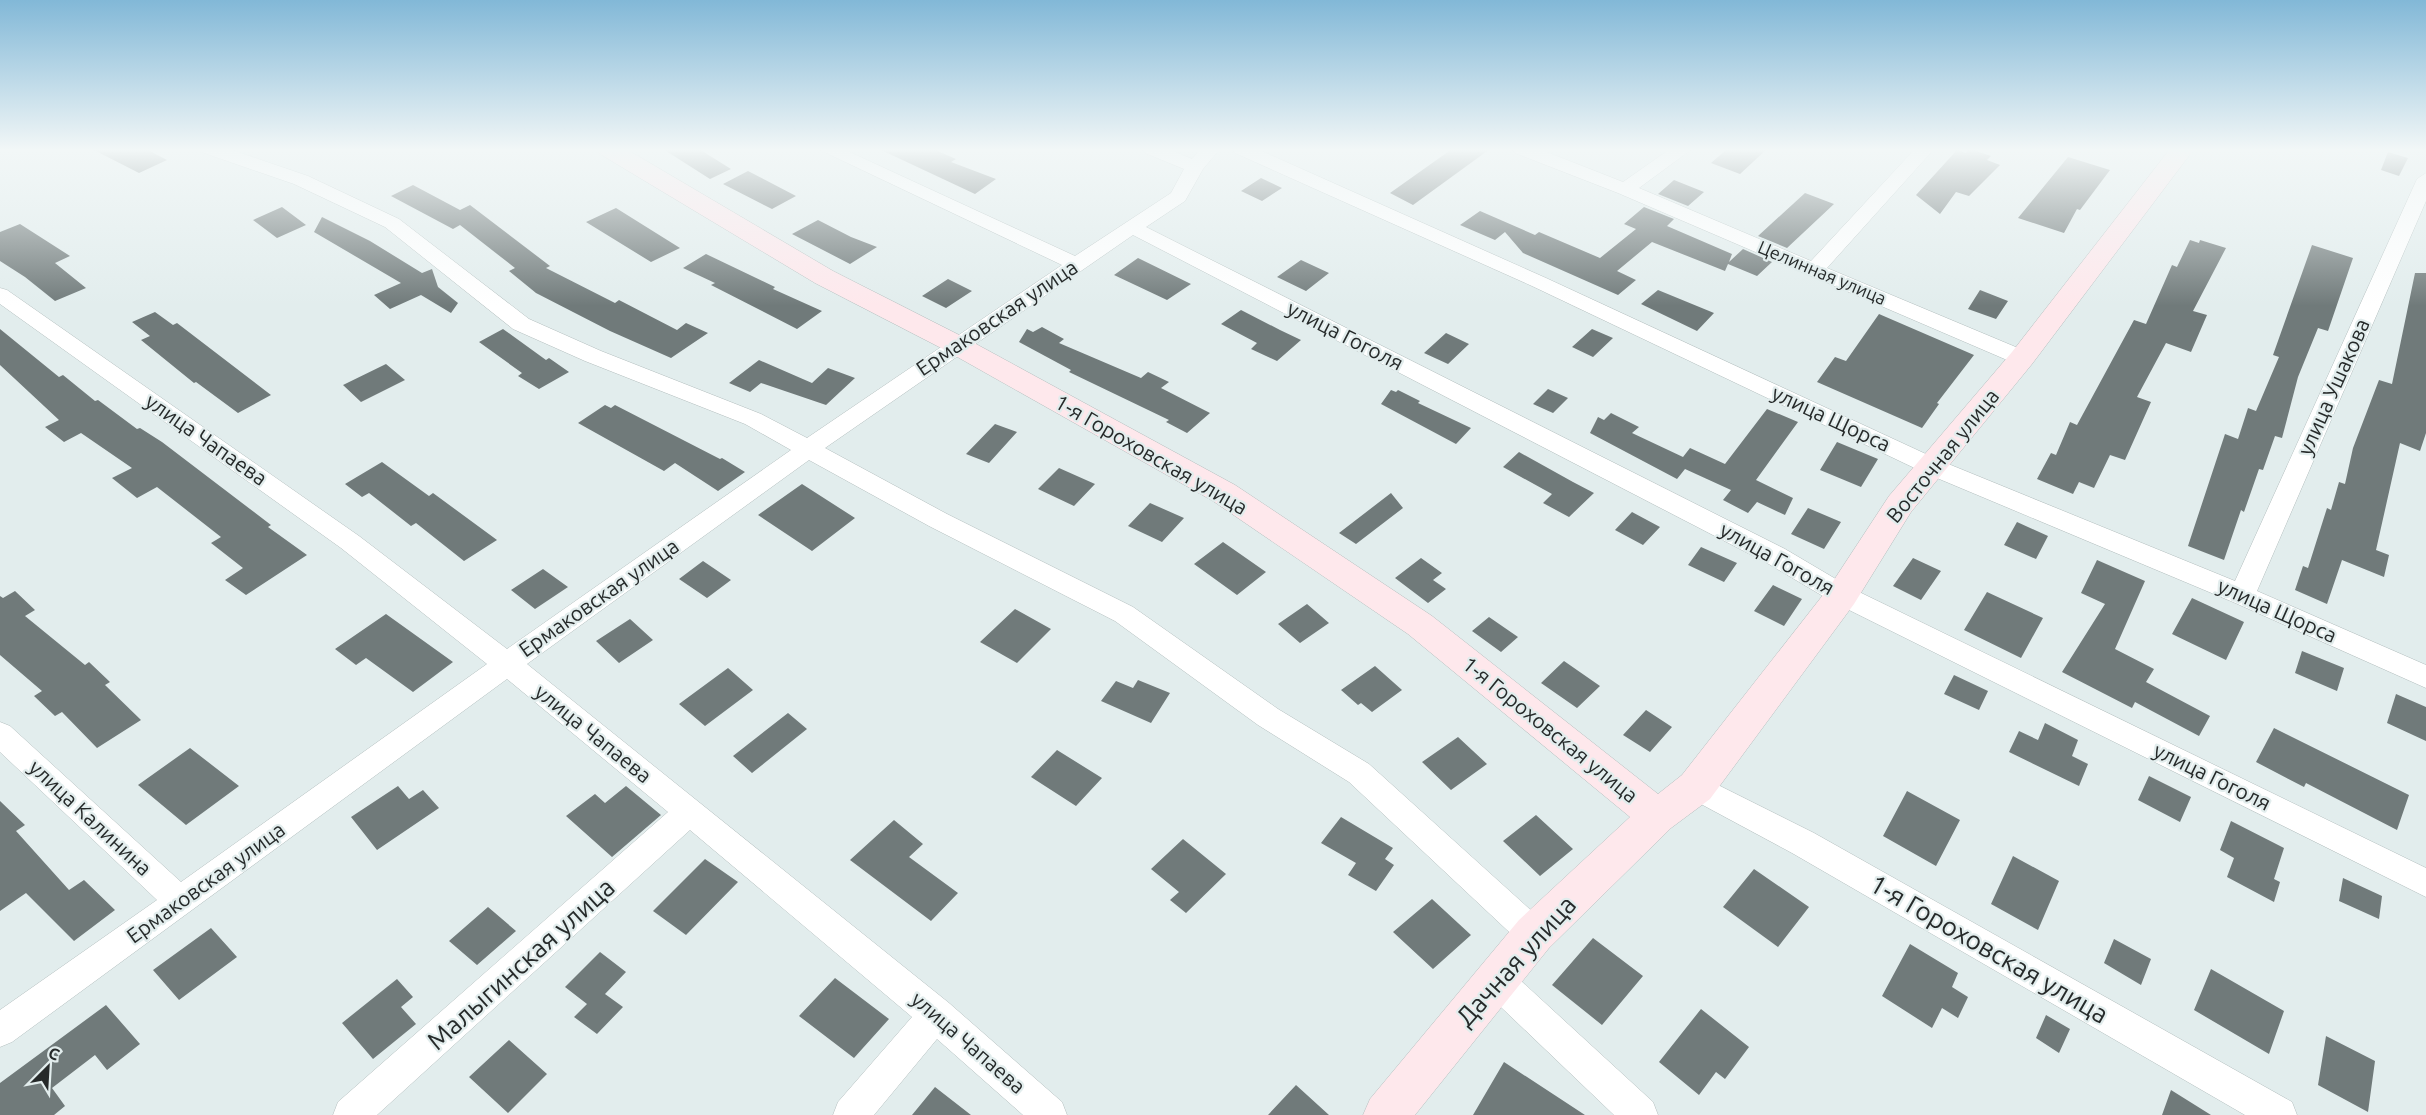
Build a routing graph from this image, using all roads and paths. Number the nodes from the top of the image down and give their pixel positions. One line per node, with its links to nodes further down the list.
1 (346, 201): 16 (street)
2 (696, 201): 14 (street, 1-я Гороховская улица)
3 (940, 201): 11 (street)
4 (1172, 201): 10 (street, Ермаковская улица)
5 (1358, 201): 17 (street, улица Щорса)
6 (1652, 201): 12 (street, Целинная улица)
7 (1877, 201): 12 (street)
8 (2141, 201): 15 (street, Восточная улица)
9 (2416, 201): 18 (street, улица Ушакова)
10 (1132, 227): 11 (street, Ермаковская улица); 19 (street, улица Гоголя)
11 (1076, 264): 14 (street, Ермаковская улица)
12 (1814, 270): 15 (street, Целинная улица)
13 (0, 294): 20 (street, улица Чапаева)
14 (956, 344): 16 (street, Ермаковская улица); 25 (street, 1-я Гороховская улица)
15 (2022, 357): 17 (street, Восточная улица)
16 (810, 449): 20 (street, Ермаковская улица); 28 (street)
17 (1933, 467): 18 (street, улица Щорса); 19 (street, Восточная улица)
18 (2242, 595): 21 (street, улица Щорса)
19 (1842, 596): 23 (street, Восточная улица); 26 (street, улица Гоголя)
20 (507, 663): 24 (street, улица Чапаева); 27 (street, Ермаковская улица)
21 (2426, 677)
22 (0, 734): 27 (street, улица Калинина)
23 (1696, 787): 25 (street, Восточная улица); 37 (street, 1-я Гороховская улица)
24 (690, 812): 30 (street, улица Чапаева); 32 (street, Малыгинская улица)
25 (1657, 816): 28 (street, Дачная улица)
26 (2426, 883)
27 (181, 902): 31 (street, Ермаковская улица)
28 (1534, 934): 29 (street, Дачная улица)
29 (1495, 979): 35 (street, Дачная улица); 36 (street)
30 (937, 1014): 33 (street); 34 (street, улица Чапаева)
31 (0, 1030)
32 (351, 1115)
33 (851, 1115)
34 (1049, 1115)
35 (1386, 1115)
36 (1640, 1115)
37 (2279, 1115)

